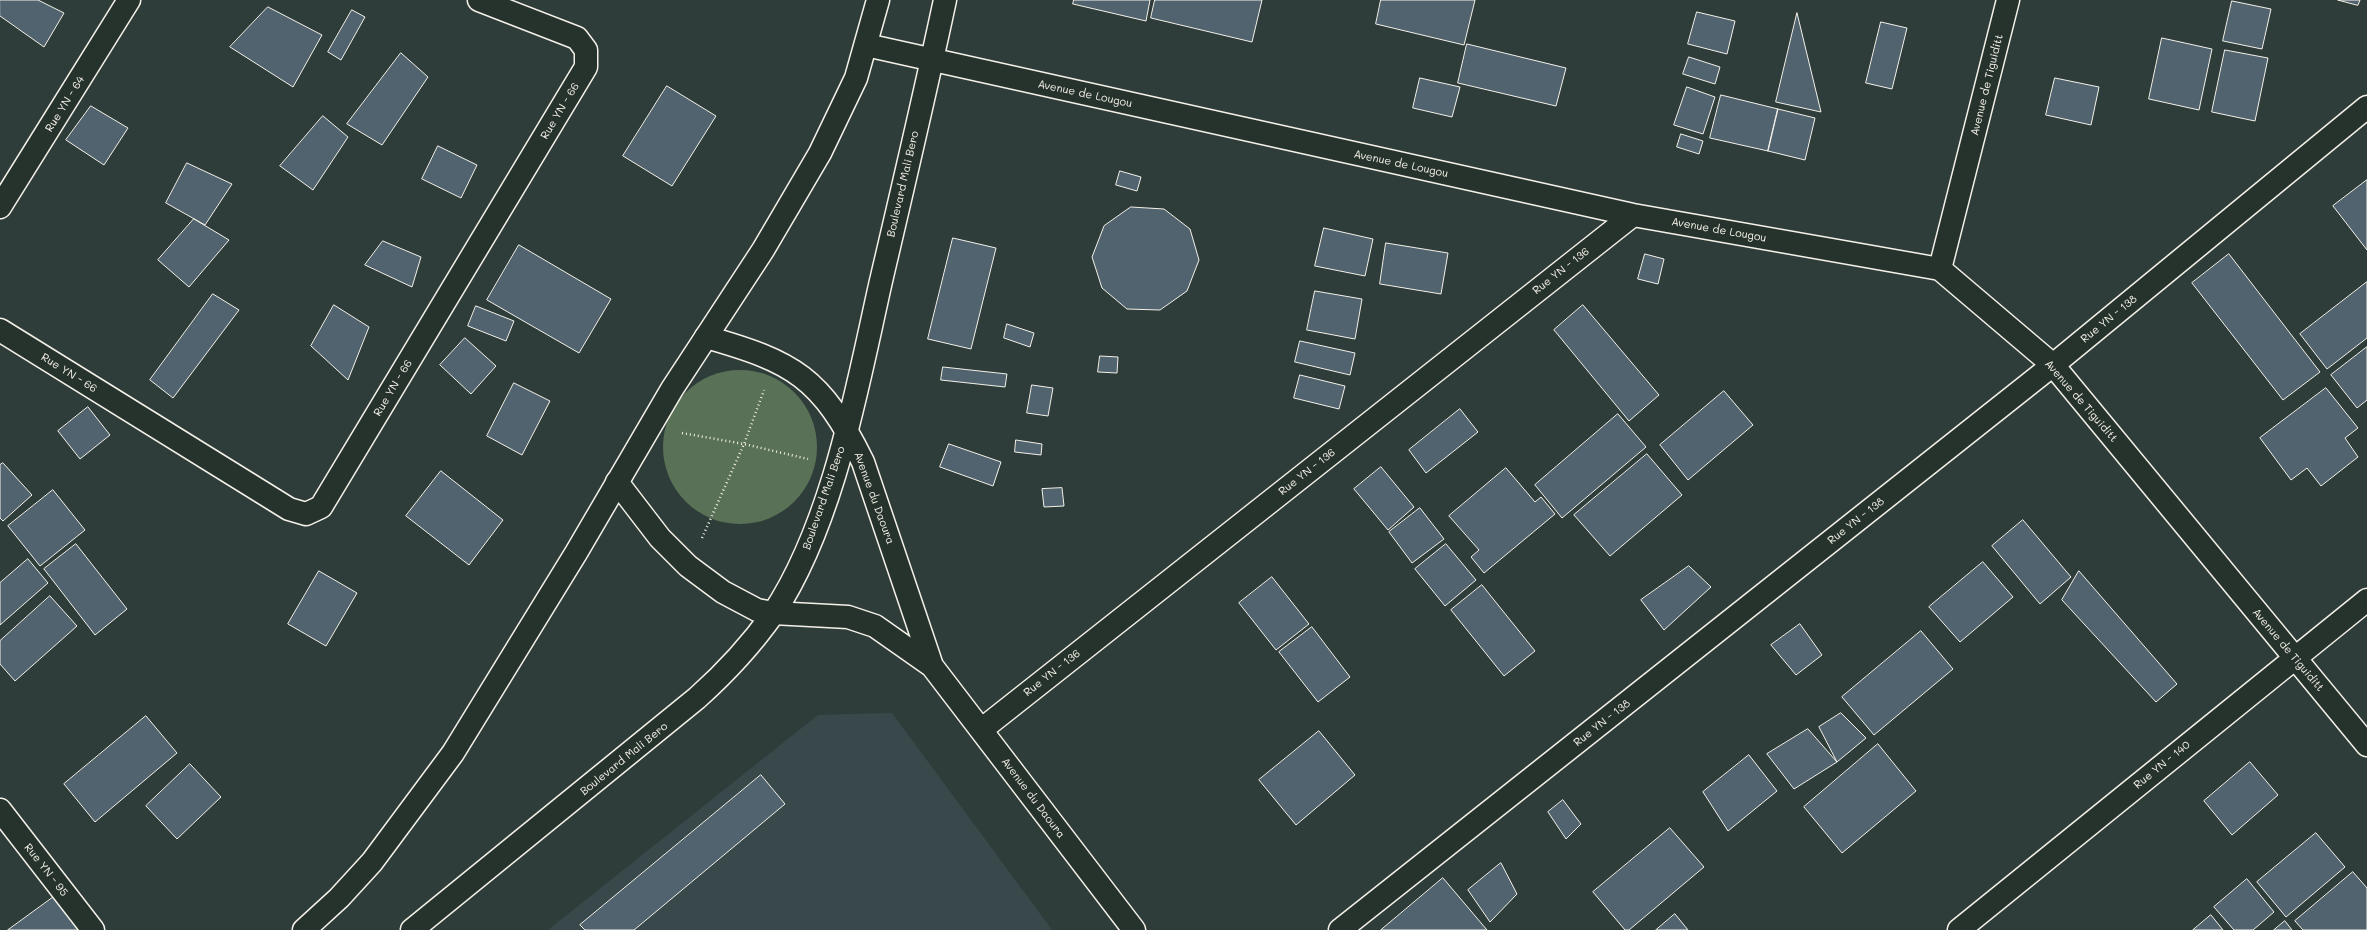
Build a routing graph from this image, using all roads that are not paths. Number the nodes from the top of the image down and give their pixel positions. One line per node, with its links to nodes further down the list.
1 (129, 0): 9 (street, Rue YN - 64)
2 (479, 0): 12 (street, Rue YN - 66)
3 (878, 0): 6 (street)
4 (945, 0): 7 (street, Boulevard Mali Bero)
5 (2008, 0): 11 (street, Avenue de Tiguiditt)
6 (866, 45): 7 (street, Avenue de Lougou); 13 (street)
7 (932, 60): 10 (street, Avenue de Lougou); 15 (street, Boulevard Mali Bero)
8 (2367, 107): 14 (street, Rue YN - 138)
9 (0, 206)
10 (1633, 215): 11 (street, Avenue de Lougou); 21 (street, Rue YN - 136)
11 (1940, 269): 14 (street, Avenue de Tiguiditt)
12 (0, 330)
13 (706, 336): 15 (street, Avenue du Daoura); 16 (street)
14 (2053, 365): 19 (street, Avenue de Tiguiditt); 28 (street, Rue YN - 138)
15 (847, 430): 18 (street, Boulevard Mali Bero); 20 (street, Avenue du Daoura)
16 (617, 482): 18 (street, Avenue du Daoura); 25 (street)
17 (2367, 600): 19 (street, Rue YN - 140)
18 (773, 614): 20 (street, Avenue du Daoura); 26 (street, Boulevard Mali Bero)
19 (2295, 657): 22 (street, Avenue de Tiguiditt); 29 (street, Rue YN - 140)
20 (932, 666): 21 (street, Avenue du Daoura)
21 (980, 730): 27 (street, Avenue du Daoura)
22 (2367, 745)
23 (0, 810): 24 (street, Rue YN - 95)
24 (93, 930)
25 (304, 930)
26 (412, 930)
27 (1134, 930)
28 (1340, 930)
29 (1959, 930)

